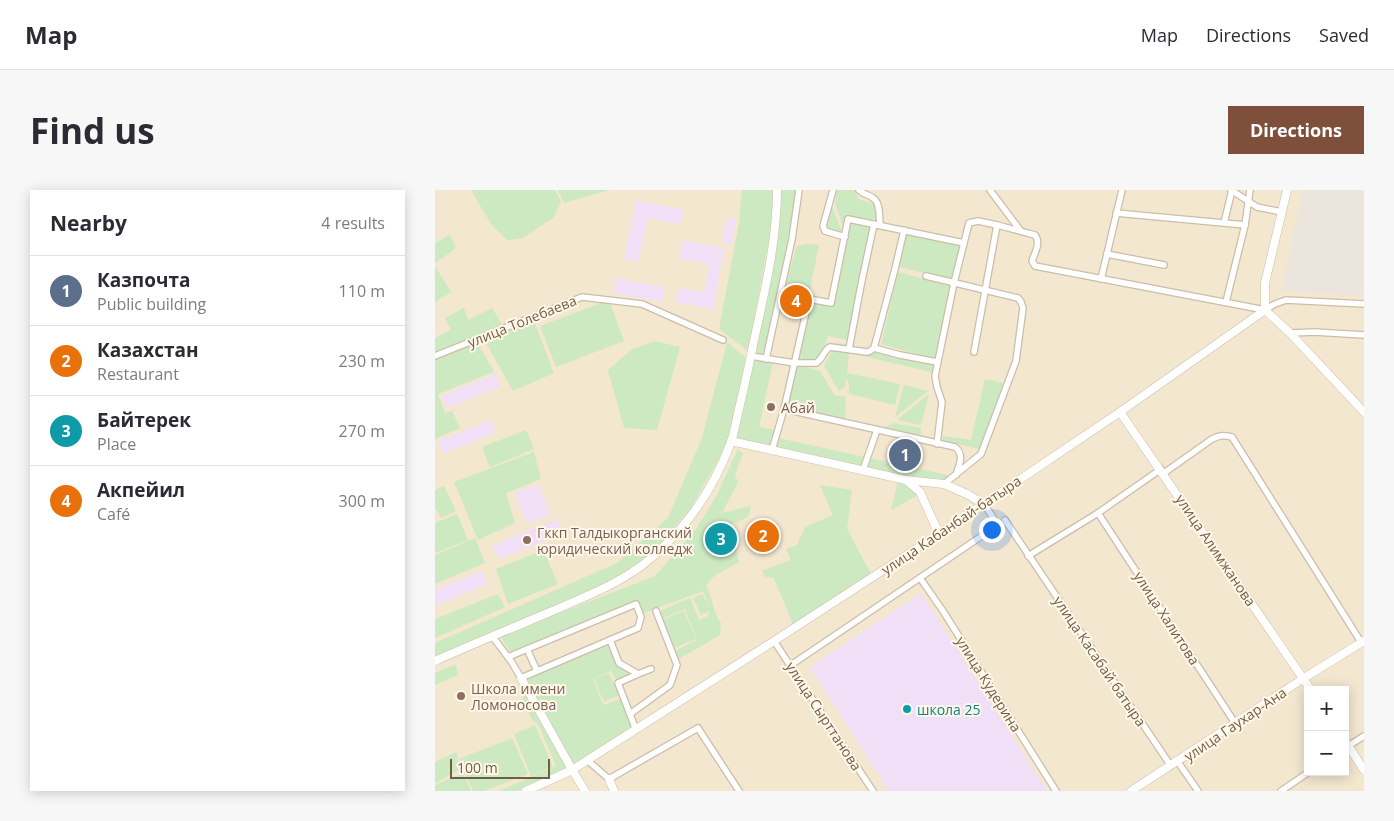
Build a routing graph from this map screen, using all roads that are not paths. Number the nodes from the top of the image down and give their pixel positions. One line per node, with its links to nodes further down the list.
1 (777, 190): 37 (main road)
2 (799, 190): 38 (street)
3 (833, 190): 19 (street)
4 (859, 190): 15 (street)
5 (990, 190): 18 (street)
6 (1122, 190): 12 (street)
7 (1231, 190): 10 (street); 13 (street)
8 (1251, 190): 10 (street)
9 (1287, 190): 11 (main road)
10 (1249, 202): 11 (street); 14 (street)
11 (1282, 212): 29 (main road)
12 (1117, 213): 13 (street); 21 (street)
13 (1224, 223): 14 (street)
14 (1245, 224): 27 (street)
15 (877, 225): 17 (street); 19 (street); 34 (street)
16 (997, 225): 18 (street); 20 (street); 26 (street)
17 (904, 230): 20 (street); 33 (street)
18 (1020, 230): 24 (street)
19 (845, 237): 40 (street)
20 (965, 243): 25 (street)
21 (1107, 254): 22 (street); 24 (street)
22 (1164, 265)
23 (926, 276): 25 (street)
24 (1101, 279): 27 (street)
25 (954, 282): 26 (street); 39 (street)
26 (986, 290): 35 (street); 50 (street)
27 (1226, 302): 29 (street)
28 (1364, 304): 29 (street)
29 (1265, 310): 30 (main road); 42 (main road, улица Кабанбай-батыра)
30 (1291, 333): 31 (street); 43 (main road)
31 (1364, 335)
32 (723, 340): 36 (street, улица Толебаева)
33 (873, 348): 34 (street); 39 (street)
34 (849, 349): 40 (street)
35 (973, 352)
36 (435, 356)
37 (751, 356): 38 (street); 45 (main road)
38 (766, 358): 40 (street)
39 (937, 362): 46 (street)
40 (795, 363): 41 (street)
41 (784, 409): 44 (street); 47 (street)
42 (1121, 412): 49 (main road, улица Алимжанова); 53 (main road, улица Кабанбай-батыра)
43 (1364, 412)
44 (877, 430): 46 (street); 48 (street)
45 (731, 441): 47 (main road); 60 (main road)
46 (937, 444): 50 (street)
47 (772, 450): 48 (main road)
48 (863, 470): 51 (main road)
49 (1162, 471): 54 (street); 63 (street); 72 (main road, улица Алимжанова)
50 (956, 475): 52 (street)
51 (906, 480): 52 (main road); 56 (main road)
52 (944, 484): 53 (main road)
53 (984, 504): 56 (main road, улица Кабанбай-батыра); 58 (street)
54 (1098, 513): 57 (street); 75 (street, улица Халитова)
55 (1005, 520): 57 (street, улица Касабай батыра)
56 (939, 534): 62 (main road, улица Кабанбай-батыра)
57 (1028, 556): 81 (street, улица Касабай батыра)
58 (920, 578): 67 (street); 91 (street, улица Кудерина)
59 (656, 611): 74 (street)
60 (492, 636): 65 (street); 66 (main road)
61 (609, 640): 64 (street); 69 (street); 70 (street)
62 (774, 642): 67 (street, улица Сырттанова); 76 (main road, улица Кабанбай-батыра)
63 (1363, 642): 72 (main road, улица Гаухар-Ана)
64 (527, 649): 65 (street); 69 (street)
65 (508, 657): 71 (street)
66 (435, 661)
67 (791, 665): 90 (street, улица Сырттанова)
68 (651, 669): 70 (street)
69 (537, 671): 71 (street)
70 (638, 674): 74 (street)
71 (521, 678): 82 (main road)
72 (1304, 678): 73 (main road, улица Алимжанова); 75 (main road, улица Гаухар-Ана)
73 (1309, 686)
74 (630, 714): 76 (street)
75 (1235, 723): 81 (main road, улица Гаухар-Ана)
76 (635, 730): 80 (main road, улица Кабанбай-батыра)
77 (1364, 736): 78 (street)
78 (1349, 744)
79 (1349, 749): 83 (main road)
80 (587, 761): 82 (main road, улица Кабанбай-батыра); 85 (street)
81 (1174, 764): 92 (main road, улица Гаухар-Ана); 93 (street, улица Касабай батыра)
82 (572, 770): 86 (main road, улица Кабанбай-батыра); 87 (main road)
83 (1364, 770)
84 (1304, 775): 94 (street)
85 (609, 779): 88 (main road); 89 (street)
86 (526, 791)
87 (585, 791)
88 (614, 791)
89 (739, 791)
90 (873, 791)
91 (1056, 791)
92 (1131, 791)
93 (1198, 791)
94 (1281, 791)

